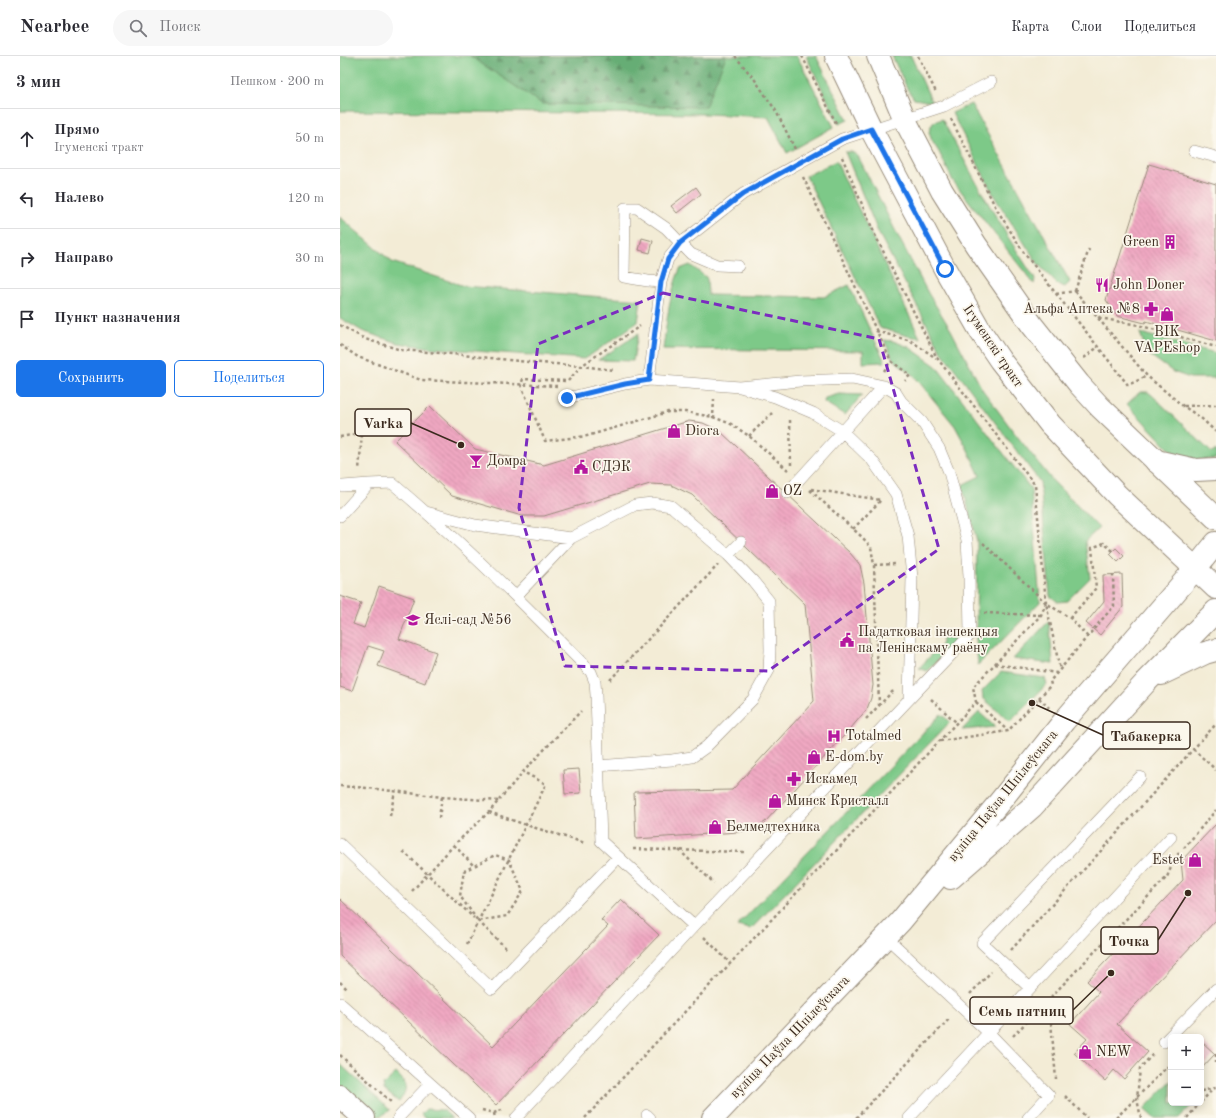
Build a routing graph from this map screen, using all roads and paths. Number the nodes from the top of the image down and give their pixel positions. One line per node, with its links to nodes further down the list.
1 (735, 56): 12 (path)
2 (802, 56): 10 (path)
3 (836, 56): 9 (main road, Ігуменскі тракт)
4 (878, 56): 8 (main road)
5 (918, 56): 7 (path)
6 (991, 82): 7 (lane)
7 (944, 106): 8 (lane); 21 (path)
8 (905, 120): 9 (lane); 50 (main road)
9 (871, 129): 16 (lane); 70 (main road, Ігуменскі тракт)
10 (840, 131)
11 (1194, 151): 14 (lane)
12 (797, 153)
13 (840, 154): 29 (path)
14 (1216, 157)
15 (802, 174): 26 (path)
16 (680, 243): 18 (lane); 19 (lane); 19 (lane)
17 (1089, 249): 20 (path)
18 (738, 266)
19 (661, 282): 34 (lane)
20 (1075, 291): 21 (path); 23 (path)
21 (1056, 294): 33 (path)
22 (1112, 309): 23 (path)
23 (1098, 318): 28 (path); 33 (path)
24 (340, 325): 30 (path)
25 (642, 325): 30 (path)
26 (876, 331): 29 (path); 32 (path)
27 (340, 345): 36 (path)
28 (1216, 347)
29 (937, 358): 75 (path)
30 (582, 366): 31 (path); 35 (path)
31 (620, 370)
32 (910, 375)
33 (1147, 376): 42 (path)
34 (649, 380): 38 (lane); 39 (lane)
35 (567, 382): 36 (path); 36 (path)
36 (521, 385): 44 (path)
37 (884, 386): 38 (lane); 46 (lane); 64 (lane)
38 (740, 388): 46 (lane)
39 (567, 398)
40 (714, 398): 44 (path)
41 (1216, 405): 42 (path)
42 (1183, 406): 47 (path)
43 (774, 411): 48 (path)
44 (712, 417): 48 (path)
45 (790, 417): 48 (path)
46 (842, 431): 55 (lane); 87 (lane)
47 (1216, 432)
48 (750, 436)
49 (340, 437): 52 (path)
50 (1156, 461): 51 (main road); 61 (main road)
51 (1216, 469)
52 (359, 473)
53 (369, 484): 54 (lane); 59 (lane); 60 (lane)
54 (340, 486)
55 (786, 493)
56 (878, 493): 57 (path)
57 (881, 500): 58 (path); 62 (path); 62 (path)
58 (884, 507)
59 (426, 512): 63 (lane); 74 (lane)
60 (340, 516)
61 (1216, 518)
62 (853, 529): 69 (path)
63 (572, 538): 68 (lane); 74 (lane)
64 (967, 540): 75 (path); 77 (lane)
65 (741, 542): 68 (lane)
66 (1216, 543): 70 (main road, вуліца Паўла Шпілеўскага)
67 (1113, 551): 79 (path)
68 (728, 555): 86 (path); 94 (lane)
69 (874, 565): 71 (path); 89 (path)
70 (1195, 569): 73 (main road, Ігуменскі тракт); 122 (main road, вуліца Паўла Шпілеўскага)
71 (896, 572)
72 (1113, 574): 80 (path)
73 (1216, 588)
74 (516, 596): 86 (lane)
75 (1046, 603): 78 (path); 79 (path); 83 (path)
76 (1216, 611): 85 (main road, вуліца Паўла Шпілеўскага)
77 (970, 613): 78 (path); 87 (lane)
78 (1041, 614): 82 (path)
79 (1070, 618): 80 (path)
80 (1087, 636): 83 (path)
81 (1216, 650): 85 (main road)
82 (995, 664): 84 (path); 88 (path)
83 (1060, 670): 84 (path)
84 (1057, 674): 91 (path)
85 (1148, 681): 122 (main road, вуліца Паўла Шпілеўскага)
86 (596, 694): 94 (lane); 96 (path)
87 (909, 699): 121 (lane)
88 (976, 702): 91 (path); 92 (path)
89 (879, 705)
90 (1216, 724): 93 (path)
91 (1008, 731): 92 (path)
92 (940, 741): 126 (path)
93 (1193, 749): 95 (path); 125 (path)
94 (598, 766): 108 (lane)
95 (1216, 770)
96 (523, 772): 101 (path); 106 (path)
97 (1140, 777): 125 (lane)
98 (340, 786): 99 (path)
99 (395, 791): 100 (path); 104 (path)
100 (442, 797): 101 (path); 105 (path)
101 (499, 801): 103 (path)
102 (1216, 810): 129 (path)
103 (489, 812): 106 (path); 110 (path)
104 (390, 816)
105 (438, 818)
106 (526, 825): 108 (path); 115 (path)
107 (1171, 837): 127 (lane)
108 (601, 840): 111 (path); 114 (lane)
109 (340, 844): 119 (lane)
110 (454, 845): 116 (path); 117 (path)
111 (679, 850): 113 (path); 118 (path)
112 (403, 851): 117 (path)
113 (744, 852)
114 (618, 857): 121 (lane); 124 (lane)
115 (509, 860): 116 (path); 120 (path); 120 (path)
116 (474, 866): 120 (path)
117 (428, 874): 119 (path); 120 (path)
118 (715, 883)
119 (402, 903): 123 (lane)
120 (478, 921): 123 (path); 124 (path)
121 (694, 926): 126 (path); 155 (lane)
122 (893, 929): 131 (lane); 157 (main road, вуліца Паўла Шпілеўскага)
123 (460, 959): 124 (lane)
124 (519, 960)
125 (1001, 961): 127 (lane); 131 (path)
126 (730, 963): 156 (path)
127 (1030, 988): 132 (lane)
128 (1216, 989): 134 (lane)
129 (1049, 999): 133 (path); 139 (path)
130 (340, 1003): 140 (lane)
131 (960, 1006): 132 (lane); 158 (path)
132 (989, 1033): 159 (lane); 160 (lane)
133 (1009, 1040)
134 (1164, 1042): 146 (path)
135 (1216, 1054): 137 (path)
136 (340, 1056): 151 (path)
137 (1216, 1063)
138 (1170, 1070): 146 (path)
139 (1056, 1080)
140 (430, 1084): 151 (lane); 153 (lane)
141 (1215, 1089): 142 (path); 145 (path)
142 (1204, 1091)
143 (1062, 1092): 161 (path)
144 (340, 1096): 152 (main road)
145 (1204, 1098)
146 (1137, 1099): 162 (path); 163 (path)
147 (1197, 1106): 164 (path)
148 (507, 1108): 150 (path)
149 (482, 1110): 150 (path)
150 (494, 1113): 154 (path)
151 (400, 1115)
152 (364, 1118)
153 (469, 1118)
154 (495, 1118)
155 (516, 1118)
156 (585, 1118)
157 (713, 1118)
158 (856, 1118)
159 (909, 1118)
160 (1028, 1118)
161 (1087, 1118)
162 (1116, 1118)
163 (1141, 1118)
164 (1187, 1118)

